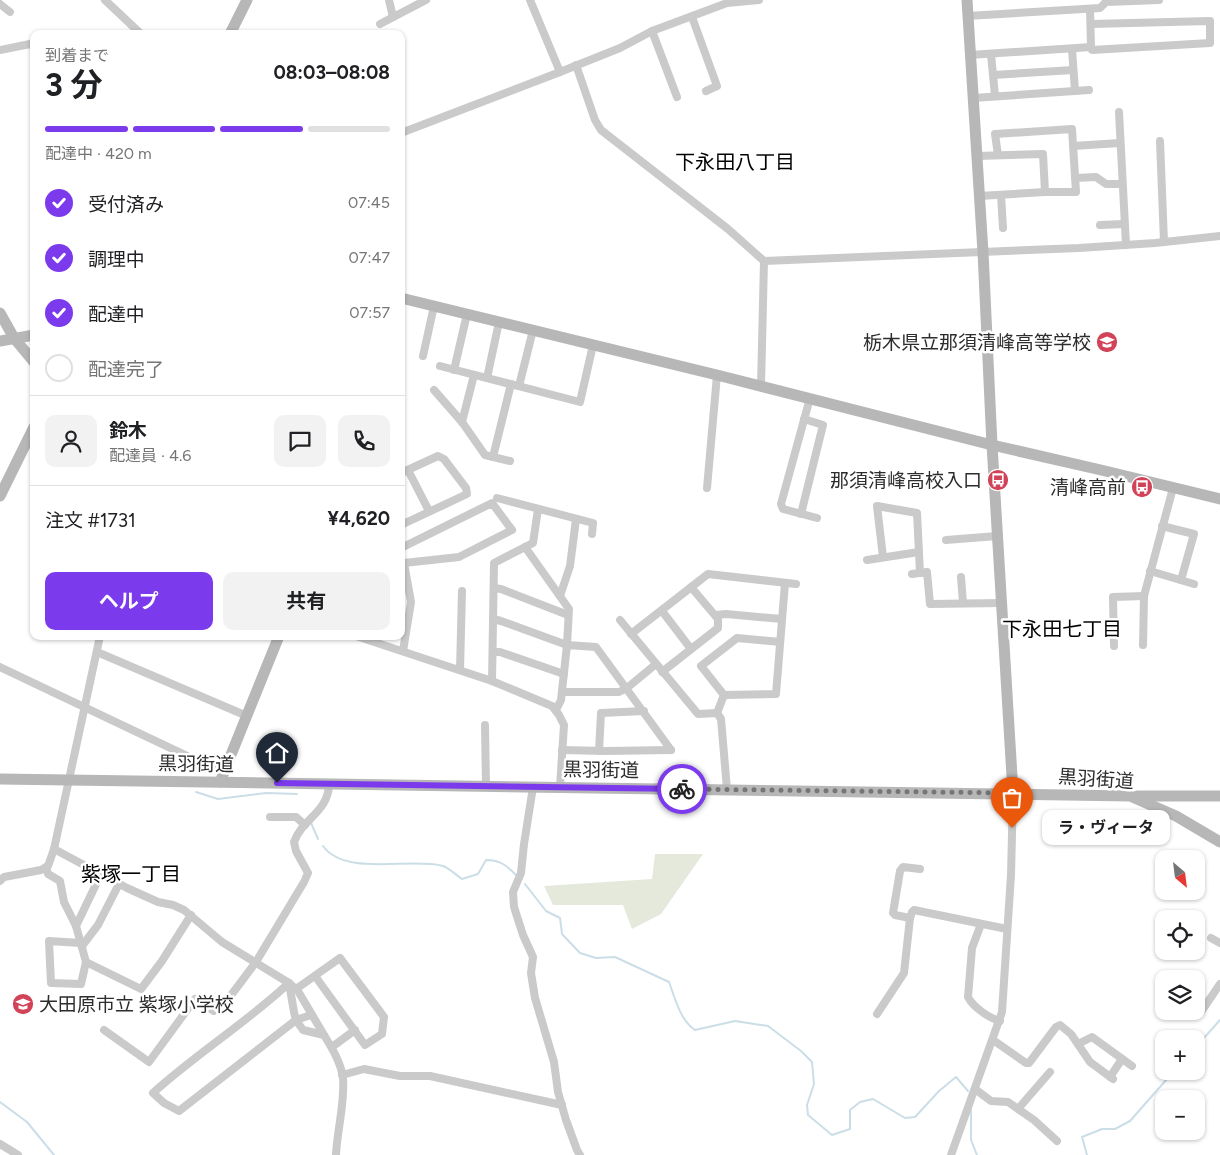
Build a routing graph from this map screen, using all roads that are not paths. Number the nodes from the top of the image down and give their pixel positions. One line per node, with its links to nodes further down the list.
1 (105, 0): 20 (street)
2 (247, 0): 21 (street)
3 (389, 0): 16 (street)
4 (426, 0): 16 (street)
5 (530, 0): 31 (street)
6 (748, 0): 7 (street); 17 (street)
7 (759, 0)
8 (967, 0): 15 (street)
9 (1067, 0): 13 (street)
10 (1159, 0): 12 (street)
11 (0, 4): 14 (street)
12 (1090, 9): 13 (street); 19 (street)
13 (1067, 10): 15 (street)
14 (10, 12)
15 (967, 16): 28 (street)
16 (393, 17): 18 (street)
17 (692, 17): 22 (street); 34 (street)
18 (380, 24)
19 (1091, 24): 24 (street); 24 (street)
20 (137, 30)
21 (232, 30)
22 (652, 31): 29 (street); 37 (street)
23 (30, 44): 26 (street)
24 (1092, 47): 25 (street)
25 (1072, 49): 27 (street); 30 (street)
26 (0, 50)
27 (992, 54): 28 (street); 32 (street)
28 (970, 55): 38 (street)
29 (576, 65): 31 (street); 58 (street)
30 (1073, 70): 32 (street); 35 (street)
31 (560, 72): 40 (street)
32 (994, 75): 36 (street)
33 (1089, 90): 35 (street)
34 (706, 91)
35 (1075, 91): 36 (street)
36 (996, 96): 38 (street)
37 (677, 98)
38 (973, 98): 45 (street)
39 (1120, 112): 42 (street)
40 (405, 131)
41 (1160, 141): 55 (street)
42 (1120, 143): 43 (street); 47 (street)
43 (1073, 146): 44 (street); 46 (street)
44 (998, 155): 45 (street); 48 (street)
45 (977, 156): 50 (street)
46 (1075, 178): 47 (street); 48 (street)
47 (1122, 184): 51 (street)
48 (1045, 192): 49 (street)
49 (1001, 194): 50 (street); 53 (street)
50 (979, 196): 57 (street)
51 (1124, 224): 52 (street); 56 (street)
52 (1100, 225)
53 (1003, 228)
54 (1220, 236): 55 (street)
55 (1164, 242): 56 (street)
56 (1126, 245): 57 (street)
57 (983, 252): 58 (street); 83 (street)
58 (764, 261): 77 (street)
59 (405, 299): 60 (street)
60 (434, 306): 62 (street); 69 (street)
61 (0, 313): 66 (street)
62 (467, 314): 63 (street); 72 (street)
63 (499, 322): 64 (street); 75 (street)
64 (533, 330): 68 (street); 76 (street)
65 (30, 336): 66 (street)
66 (14, 338): 67 (street); 70 (street)
67 (0, 341)
68 (593, 345): 74 (street); 76 (street)
69 (423, 356)
70 (30, 357)
71 (440, 366): 72 (street)
72 (454, 370): 73 (street)
73 (474, 375): 75 (street); 81 (street)
74 (717, 375): 77 (street); 87 (street)
75 (487, 378): 76 (street)
76 (515, 385): 84 (street)
77 (761, 386): 79 (street)
78 (434, 390): 81 (street)
79 (810, 398): 80 (street); 83 (street)
80 (804, 419): 94 (street); 94 (street)
81 (462, 422): 84 (street)
82 (30, 436): 89 (street)
83 (992, 445): 88 (street); 100 (street)
84 (493, 457): 85 (street)
85 (510, 461)
86 (405, 471): 93 (street); 93 (street)
87 (707, 488)
88 (1173, 488): 91 (street); 98 (street)
89 (0, 496)
90 (497, 498): 92 (street)
91 (1220, 499)
92 (538, 509): 96 (street); 103 (street)
93 (429, 511): 97 (street)
94 (802, 514): 95 (street)
95 (817, 518)
96 (576, 519): 99 (street); 118 (street)
97 (405, 523)
98 (1162, 526): 108 (street); 110 (street)
99 (592, 534)
100 (997, 536): 101 (street); 121 (street)
101 (946, 540)
102 (405, 546): 107 (street)
103 (526, 547): 115 (street); 118 (street)
104 (919, 552): 105 (street); 105 (street); 120 (street)
105 (883, 558): 106 (street)
106 (867, 560)
107 (405, 563)
108 (1150, 571): 110 (street); 119 (street)
109 (961, 577): 120 (street)
110 (1181, 580): 113 (street)
111 (785, 583): 112 (street); 114 (street); 125 (street)
112 (796, 584)
113 (1194, 584)
114 (691, 587): 122 (street); 124 (street)
115 (494, 588): 123 (street); 126 (street)
116 (405, 590): 129 (street)
117 (462, 591): 144 (street)
118 (560, 596): 123 (street)
119 (1144, 596): 136 (street); 137 (street)
120 (964, 603): 121 (street)
121 (1002, 603): 167 (street)
122 (662, 611): 128 (street); 138 (street)
123 (568, 615): 135 (street)
124 (716, 615): 125 (street); 138 (street)
125 (782, 619): 134 (street)
126 (493, 620): 135 (street); 141 (street)
127 (620, 620): 128 (street)
128 (632, 634): 142 (street)
129 (405, 639)
130 (99, 640): 140 (street)
131 (277, 640): 155 (street)
132 (369, 640): 139 (street)
133 (405, 640): 139 (street)
134 (780, 642): 150 (street); 150 (street)
135 (567, 645): 146 (street); 148 (street)
136 (1143, 645)
137 (1114, 646)
138 (691, 649): 145 (street)
139 (403, 651): 144 (street)
140 (97, 652): 151 (street); 155 (street)
141 (494, 652): 146 (street); 147 (street)
142 (656, 664): 145 (street); 148 (street)
143 (0, 667): 151 (street)
144 (460, 670): 147 (street)
145 (662, 672): 154 (street)
146 (564, 674): 149 (street)
147 (492, 681): 152 (street)
148 (626, 688): 149 (street); 153 (street)
149 (562, 692): 152 (street)
150 (724, 695): 154 (street)
151 (85, 706): 159 (street); 161 (street)
152 (556, 710): 157 (street)
153 (644, 712): 158 (street); 158 (street)
154 (717, 713): 166 (street)
155 (247, 716): 159 (street)
156 (485, 725): 163 (street)
157 (562, 750): 158 (street); 165 (street)
158 (599, 751)
159 (222, 777): 161 (street, 黒羽街道); 162 (street, 黒羽街道)
160 (0, 779): 161 (street, 黒羽街道)
161 (69, 780): 173 (street)
162 (328, 785): 163 (street, 黒羽街道); 171 (street)
163 (486, 786): 164 (street, 黒羽街道)
164 (533, 787): 165 (street, 黒羽街道); 209 (street)
165 (560, 787): 166 (street, 黒羽街道)
166 (727, 789): 167 (street, 黒羽街道)
167 (1013, 793): 168 (street, 黒羽街道); 183 (street)
168 (1130, 796): 169 (street); 172 (street, 黒羽街道)
169 (1220, 796)
170 (270, 817): 171 (street)
171 (305, 825): 188 (street)
172 (1220, 842)
173 (54, 849): 174 (street); 176 (street)
174 (46, 867): 177 (street); 182 (street)
175 (920, 869): 180 (street)
176 (101, 874): 178 (street); 182 (street)
177 (0, 881)
178 (119, 884): 179 (street); 186 (street)
179 (191, 915): 187 (street); 188 (street)
180 (910, 918): 181 (street); 194 (street)
181 (981, 924): 183 (street); 197 (street)
182 (76, 926): 186 (street)
183 (1007, 929): 197 (street)
184 (1211, 938): 185 (street)
185 (1220, 943)
186 (82, 944): 187 (street); 187 (street)
187 (86, 962)
188 (256, 962): 190 (street); 198 (street)
189 (316, 976): 192 (street); 199 (street); 199 (street)
190 (289, 983): 192 (street); 196 (street); 196 (street)
191 (1220, 984): 193 (street)
192 (296, 990): 195 (street)
193 (1205, 1006)
194 (877, 1014)
195 (311, 1015): 196 (street); 200 (street)
196 (296, 1020): 200 (street)
197 (1000, 1021): 201 (street)
198 (104, 1030)
199 (355, 1030): 203 (street)
200 (324, 1036): 203 (street)
201 (993, 1040): 202 (street); 208 (street)
202 (1078, 1044): 204 (street); 204 (street)
203 (332, 1047): 207 (street)
204 (1122, 1059): 205 (street)
205 (1132, 1066)
206 (1050, 1072): 210 (street)
207 (342, 1076): 209 (street); 214 (street)
208 (975, 1089): 210 (street); 216 (street)
209 (562, 1105): 215 (street)
210 (1018, 1109): 211 (street)
211 (1057, 1141)
212 (0, 1144): 213 (street)
213 (18, 1155)
214 (336, 1155)
215 (580, 1155)
216 (952, 1155)

